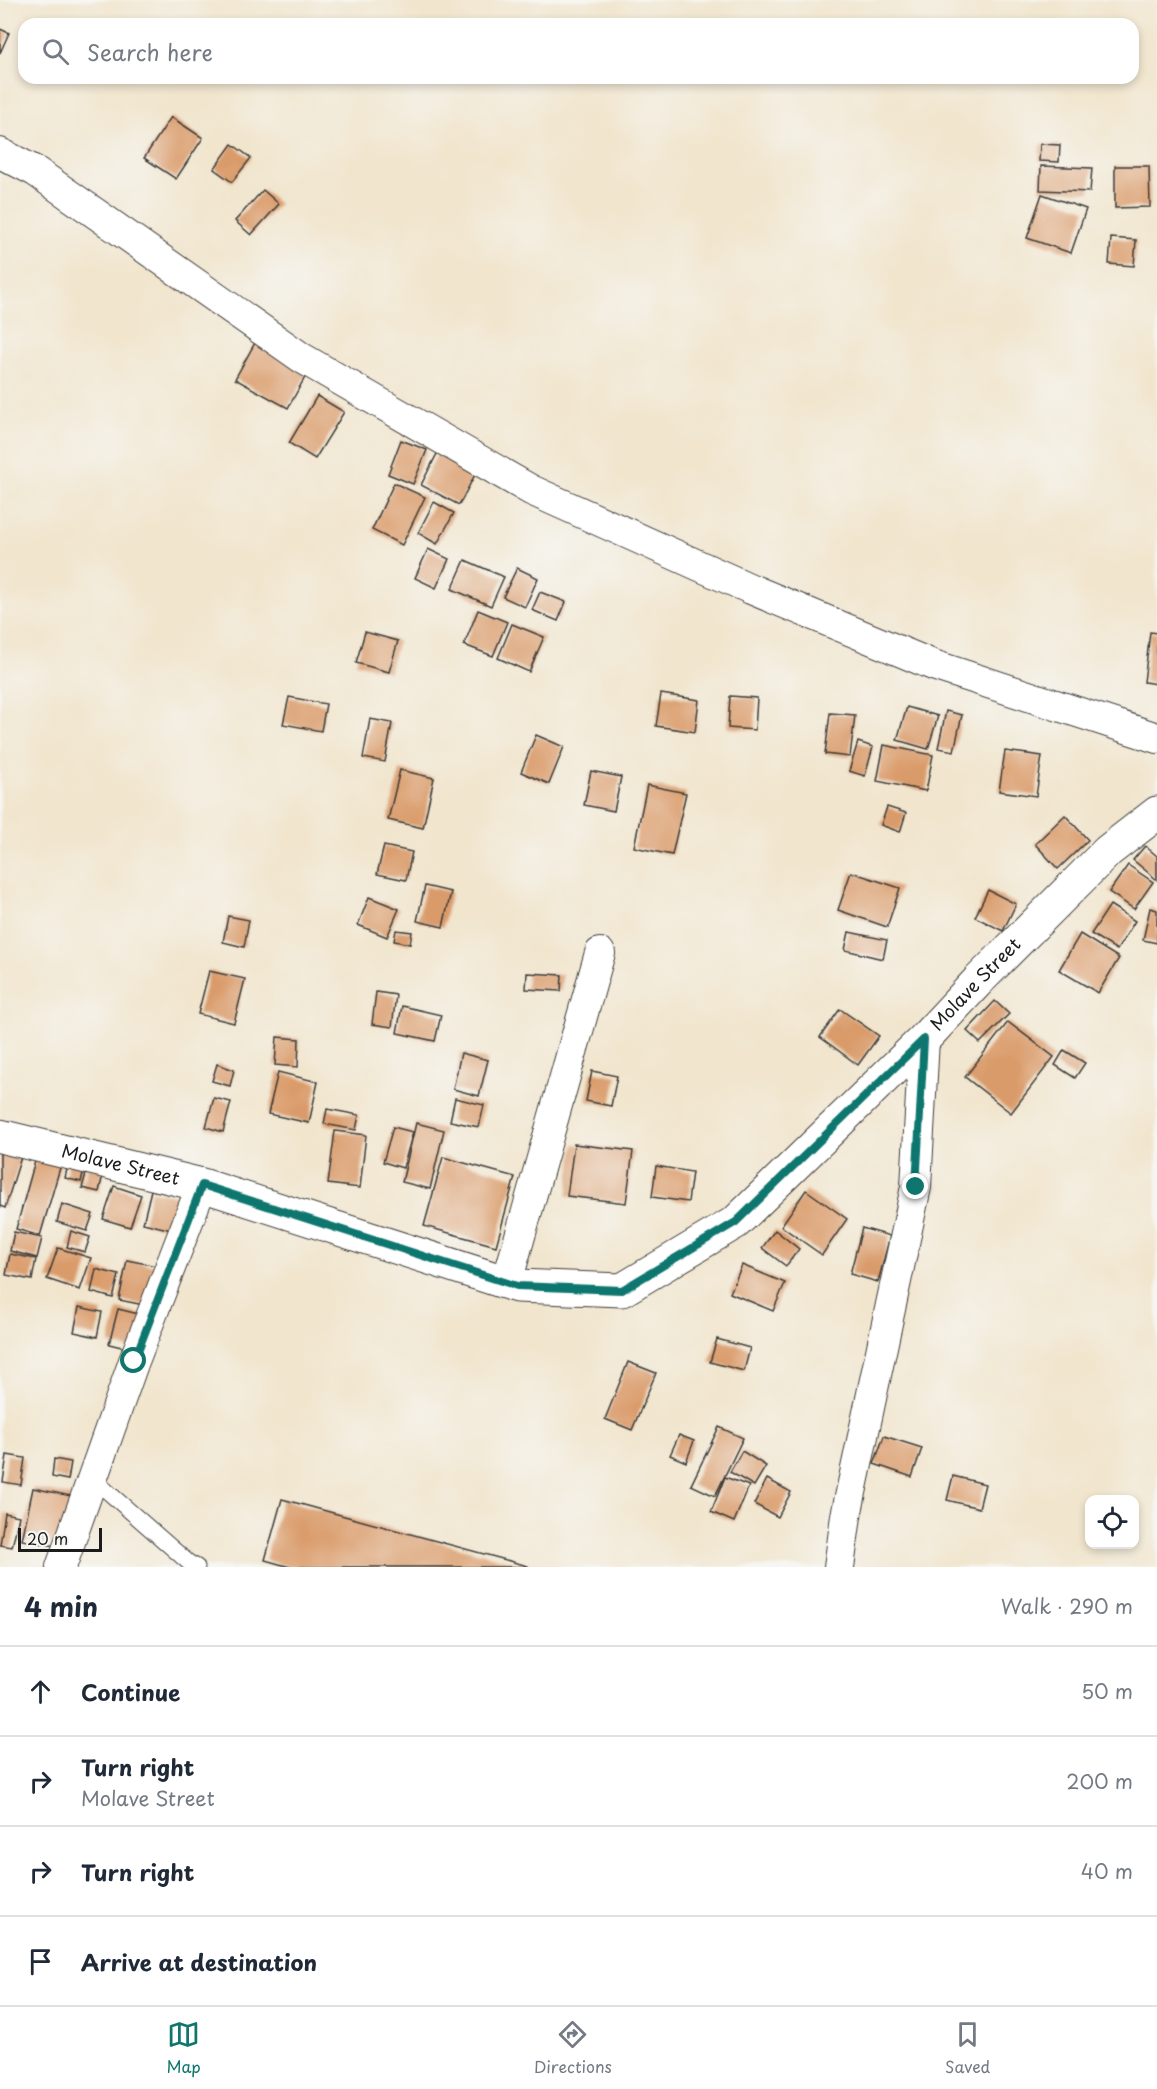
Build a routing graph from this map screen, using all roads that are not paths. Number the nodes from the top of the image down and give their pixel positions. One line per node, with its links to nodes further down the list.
1 (0, 153): 2 (street)
2 (1157, 738)
3 (1157, 813): 5 (street, Molave Street)
4 (600, 953): 8 (street)
5 (924, 1039): 8 (street, Molave Street); 12 (street)
6 (0, 1136): 7 (street, Molave Street)
7 (202, 1185): 8 (street, Molave Street); 9 (street)
8 (507, 1282)
9 (92, 1478): 10 (street); 11 (lane)
10 (61, 1567)
11 (197, 1567)
12 (839, 1567)

